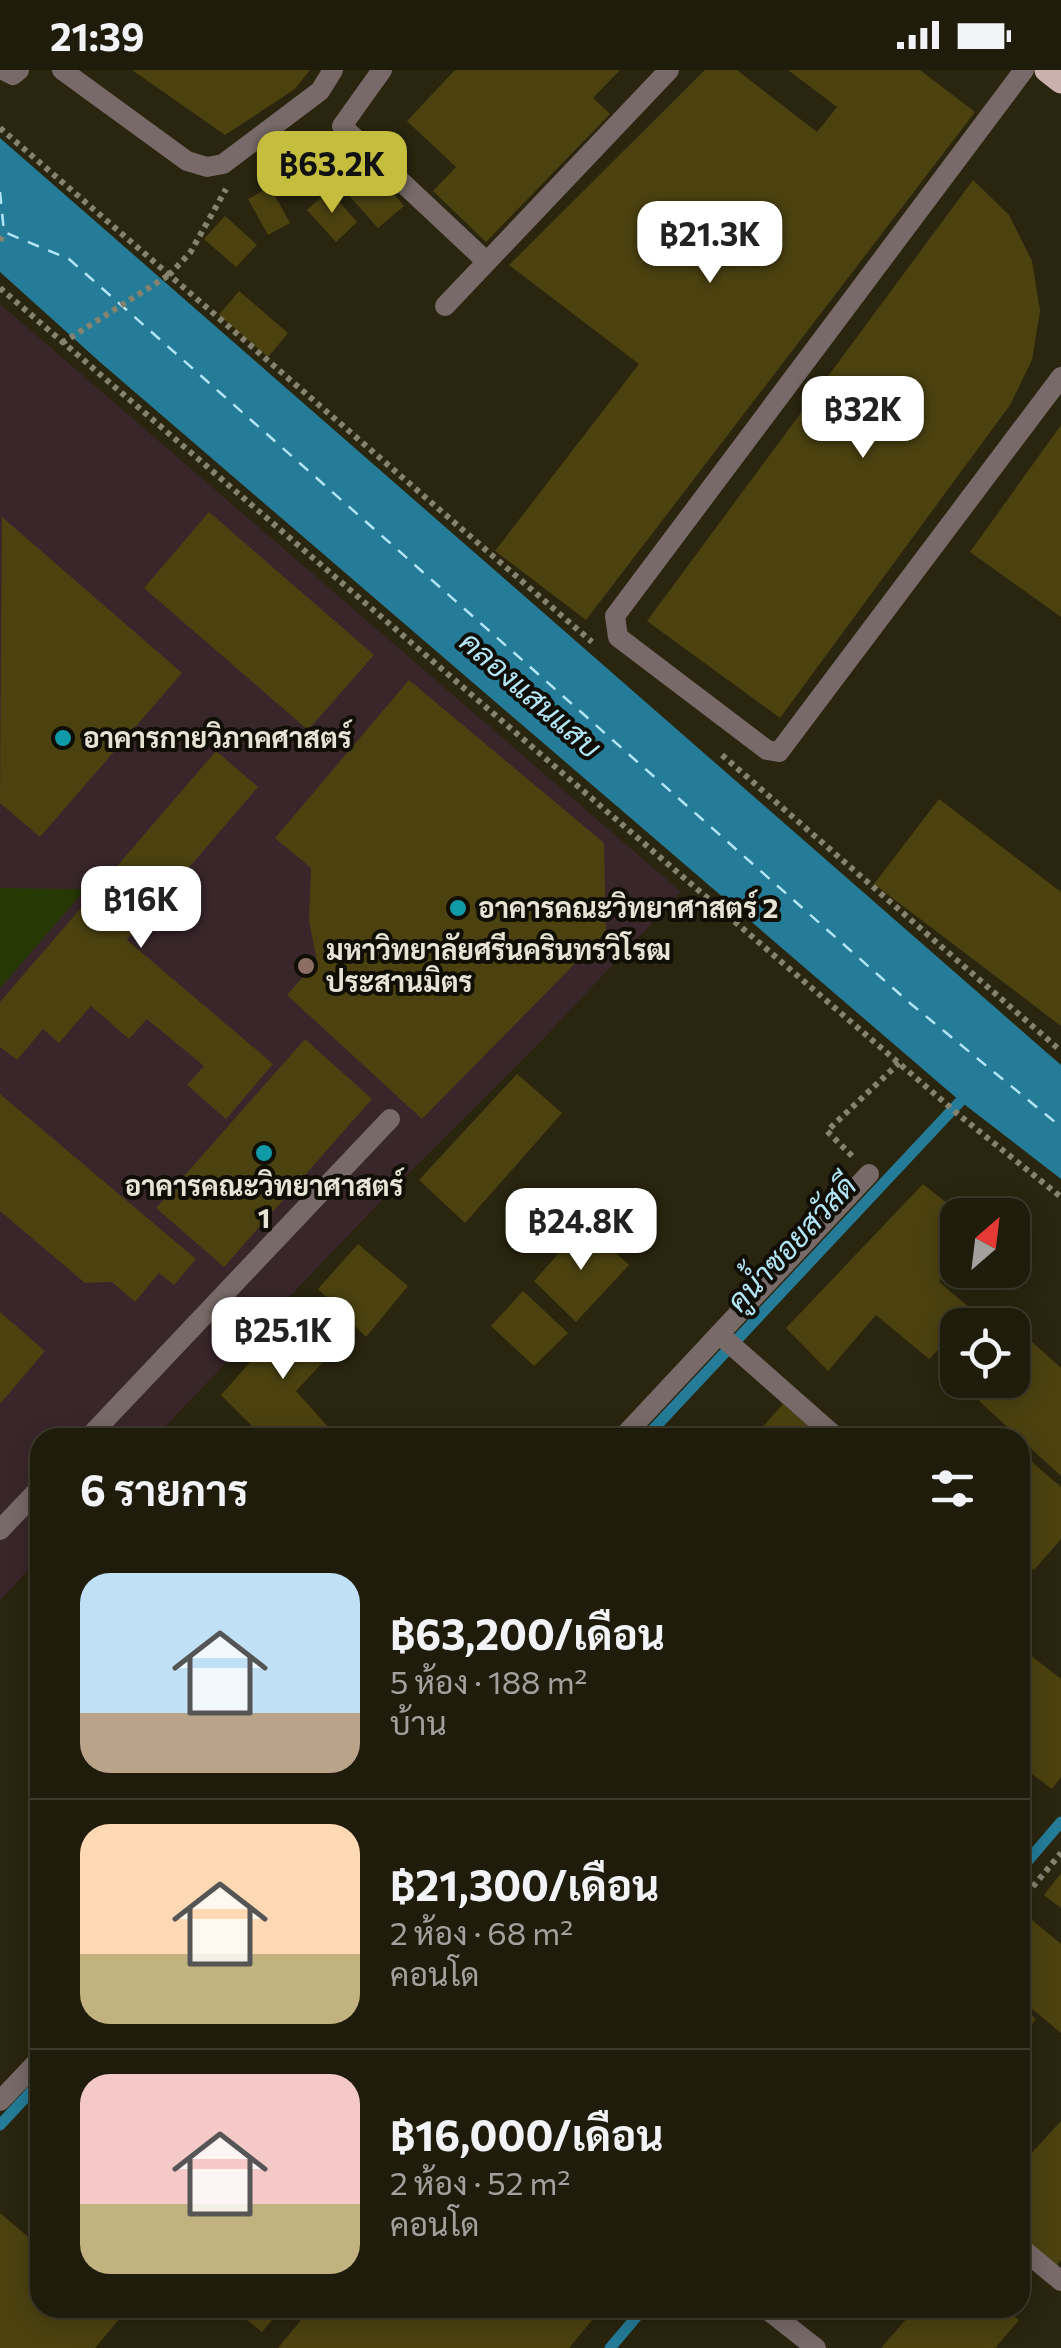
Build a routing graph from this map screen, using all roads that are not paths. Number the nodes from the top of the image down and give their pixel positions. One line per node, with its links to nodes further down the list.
1 (3, 70): 2 (street)
2 (19, 70)
3 (62, 70): 4 (street)
4 (333, 70)
5 (382, 70): 10 (street)
6 (668, 70): 10 (street)
7 (1024, 70): 12 (street)
8 (1047, 70): 9 (main road)
9 (1061, 80)
10 (487, 262): 11 (street)
11 (445, 306)
12 (1061, 377)
13 (390, 1119): 16 (street)
14 (869, 1174): 15 (street)
15 (720, 1335): 17 (street); 18 (street)
16 (97, 1428)
17 (632, 1428)
18 (826, 1428)
19 (30, 1498): 20 (street)
20 (0, 1530)
21 (30, 2070): 22 (street)
22 (0, 2101)
23 (1030, 2255): 24 (street)
24 (1061, 2281)
25 (778, 2318): 26 (street)
26 (816, 2348)

